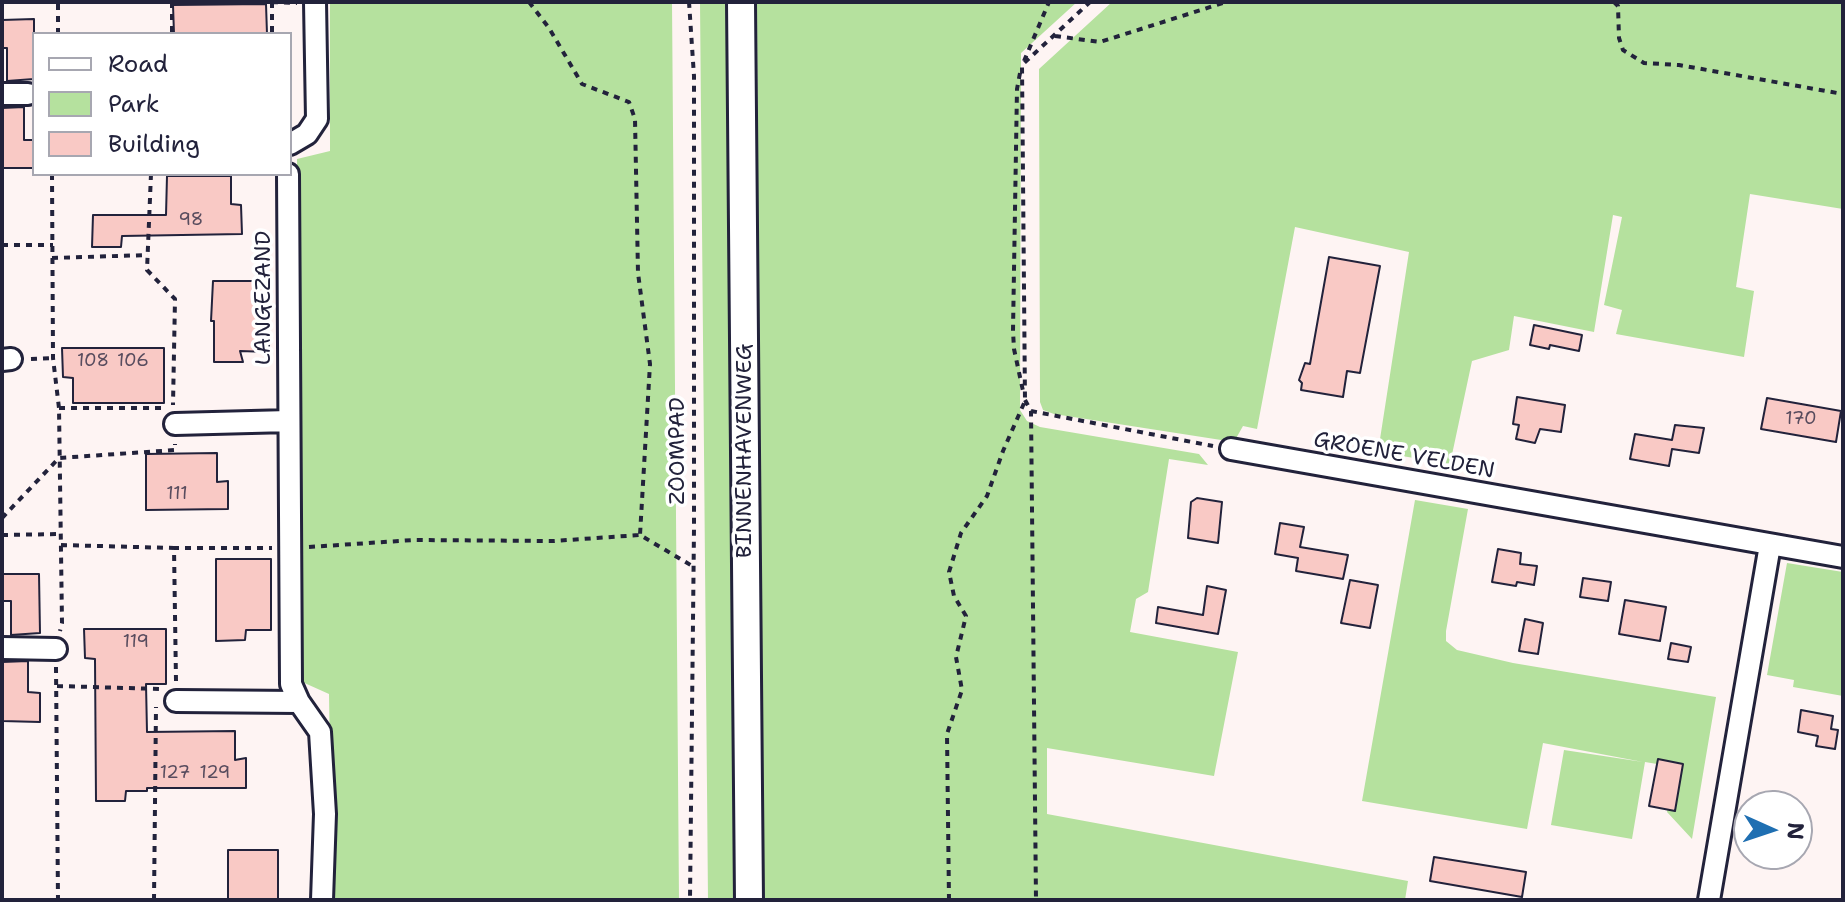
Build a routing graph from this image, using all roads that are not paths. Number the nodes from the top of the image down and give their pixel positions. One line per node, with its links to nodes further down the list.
1 (315, 2): 5 (street)
2 (741, 2): 17 (street, BINNENHAVENWEG)
3 (2, 94): 4 (street)
4 (28, 94)
5 (292, 143)
6 (288, 176): 7 (street, LANGEZAND)
7 (289, 421): 8 (street); 14 (street, LANGEZAND)
8 (175, 424)
9 (1231, 449): 10 (street, GROENE VELDEN)
10 (1770, 545): 11 (street, GROENE VELDEN); 18 (street)
11 (1843, 557)
12 (2, 648): 13 (street)
13 (56, 649)
14 (299, 702): 15 (street); 16 (street, LANGEZAND)
15 (166, 703)
16 (322, 900)
17 (749, 900)
18 (1709, 900)

